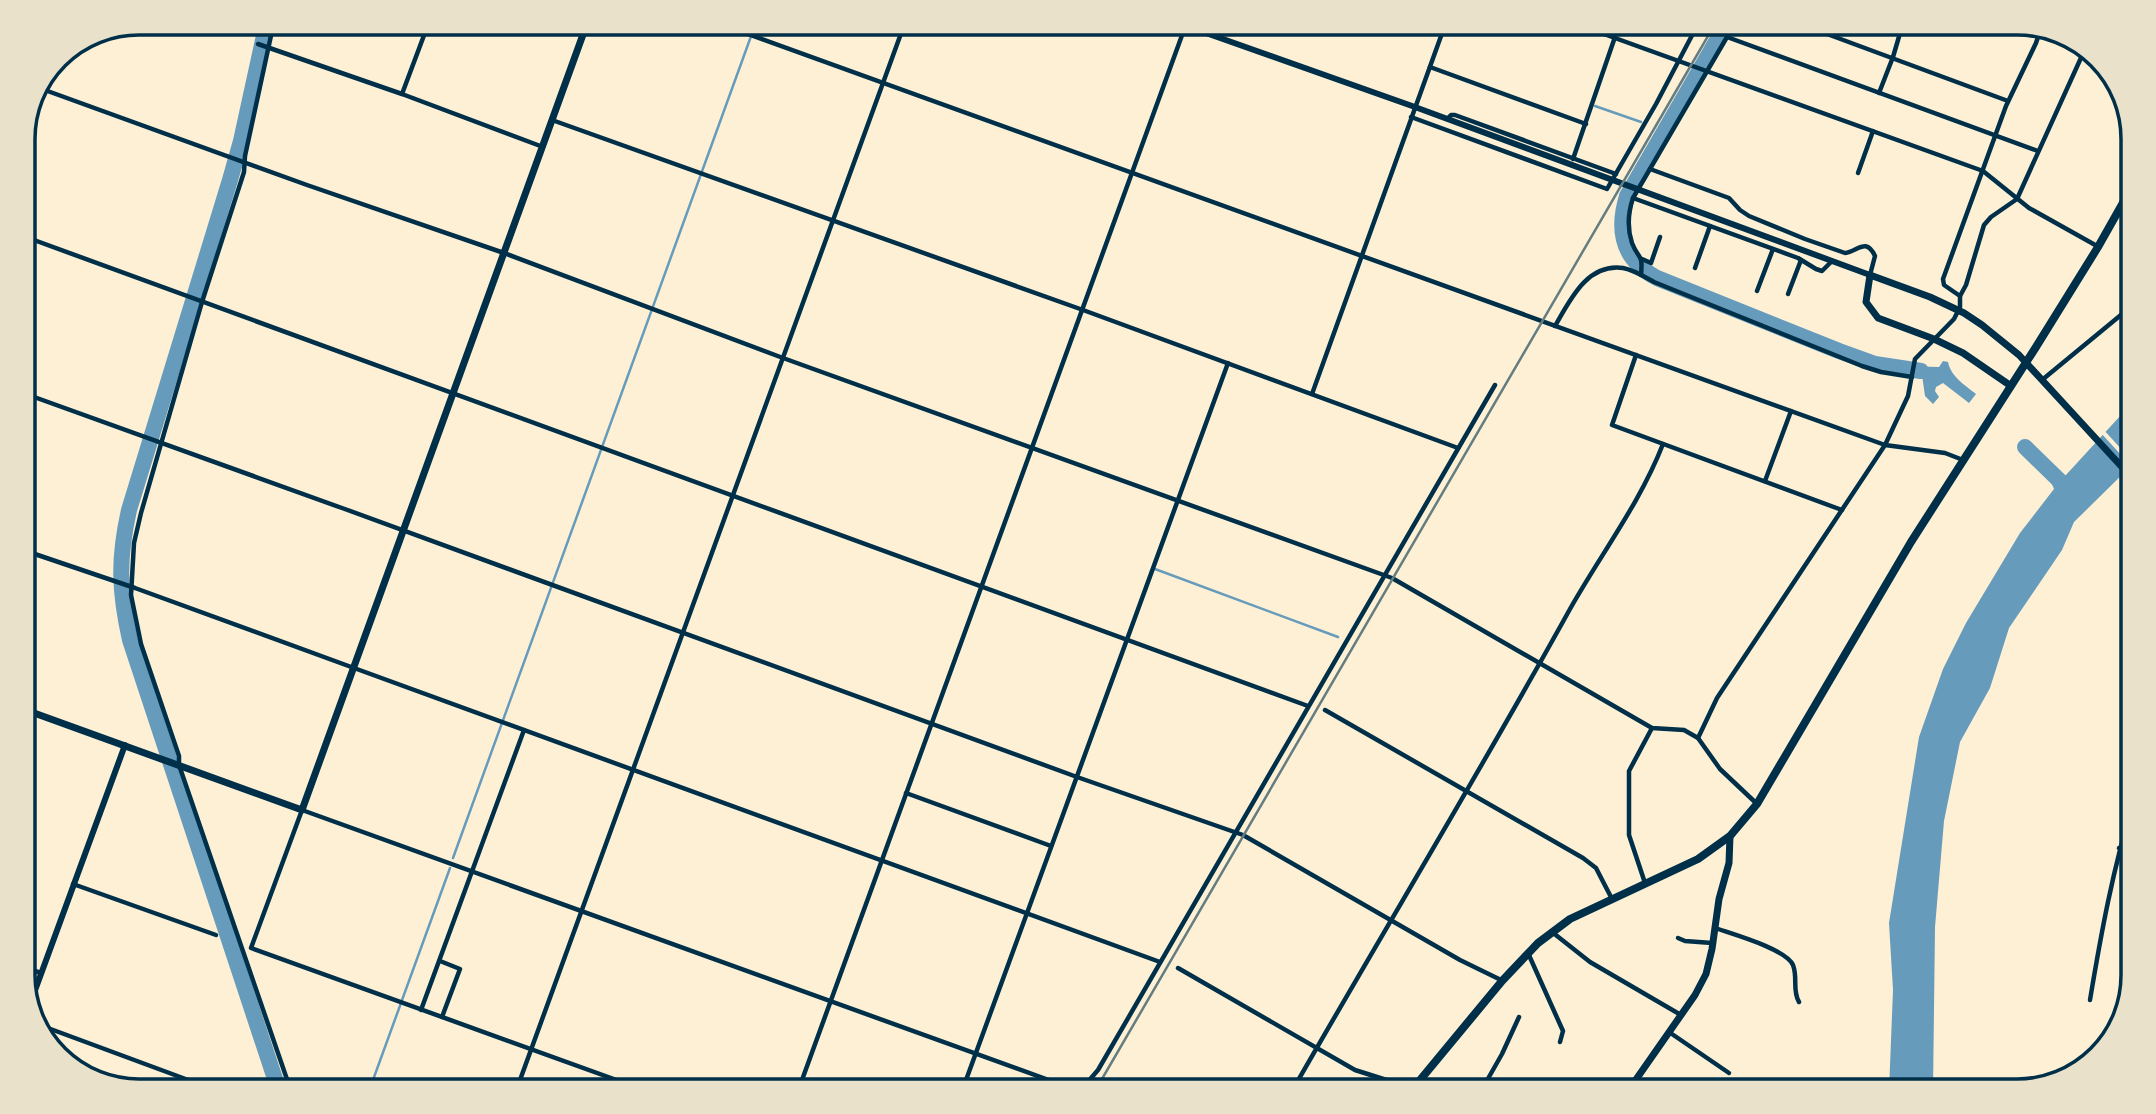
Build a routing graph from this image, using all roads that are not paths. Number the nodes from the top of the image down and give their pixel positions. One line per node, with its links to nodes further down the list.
1 (271, 35): 16 (street)
2 (424, 35): 25 (street)
3 (583, 35): 30 (main road)
4 (751, 35): 22 (street)
5 (900, 35): 22 (street)
6 (1184, 35): 40 (street)
7 (1210, 35): 27 (street)
8 (1441, 35): 20 (street)
9 (1609, 35): 13 (street)
10 (1692, 35): 19 (street)
11 (1831, 35): 17 (street)
12 (1899, 35): 17 (street)
13 (1615, 37): 19 (street); 31 (street)
14 (2038, 37): 26 (street)
15 (258, 44): 16 (street)
16 (269, 48): 25 (street); 37 (street)
17 (1893, 57): 24 (street); 26 (street)
18 (2081, 58): 35 (street)
19 (1679, 60): 21 (street); 42 (street)
20 (1430, 67): 27 (street); 31 (street)
21 (1706, 70): 24 (street); 32 (street); 38 (street)
22 (883, 83): 40 (street); 46 (street)
23 (48, 91): 37 (street)
24 (1878, 93): 33 (street)
25 (402, 94): 34 (street)
26 (2008, 101): 33 (street)
27 (1415, 107): 28 (street); 29 (street)
28 (1411, 117): 42 (street); 53 (street)
29 (1447, 119): 36 (street); 56 (street)
30 (552, 120): 34 (main road); 46 (street)
31 (1586, 124): 36 (street)
32 (1873, 131): 39 (street); 41 (street)
33 (1995, 135): 35 (street); 39 (street)
34 (542, 147): 52 (main road)
35 (2038, 151): 44 (street)
36 (1573, 159): 42 (street)
37 (245, 163): 52 (street); 63 (street)
38 (1650, 169): 43 (street); 59 (street)
39 (1983, 171): 44 (street); 62 (street)
40 (1132, 173): 53 (street); 64 (street)
41 (1858, 173)
42 (1616, 174)
43 (1633, 198): 47 (street); 55 (street)
44 (2017, 198): 50 (street); 62 (street)
45 (2121, 206): 50 (highway)
46 (833, 221): 64 (street); 69 (street)
47 (1710, 226): 51 (street); 57 (street)
48 (1660, 237): 55 (street)
49 (35, 240): 63 (street)
50 (2098, 247): 74 (highway)
51 (1773, 249): 54 (street); 60 (street)
52 (504, 253): 69 (street); 75 (main road)
53 (1360, 256): 66 (street); 76 (street)
54 (1801, 260): 56 (street); 61 (street)
55 (1642, 261): 58 (street)
56 (1832, 261): 59 (street)
57 (1695, 268)
58 (1641, 274): 66 (street); 71 (street)
59 (1870, 275): 67 (main road); 72 (main road)
60 (1757, 291)
61 (1788, 294)
62 (1960, 296): 67 (street)
63 (202, 302): 75 (street); 79 (street)
64 (1083, 310): 70 (street); 82 (street)
65 (2121, 315): 72 (street)
66 (1555, 326): 68 (street)
67 (1934, 339): 71 (street); 74 (main road)
68 (1636, 355): 78 (street); 80 (street)
69 (783, 358): 82 (street); 87 (street)
70 (1227, 363): 76 (street); 88 (street)
71 (1912, 376): 81 (street)
72 (2042, 380): 85 (main road)
73 (1495, 385): 83 (street)
74 (2011, 386): 84 (highway)
75 (454, 393): 87 (street); 90 (main road)
76 (1312, 394): 83 (street)
77 (35, 397): 79 (street)
78 (1791, 411): 81 (street); 86 (street)
79 (161, 442): 90 (street); 94 (street)
80 (1663, 444): 86 (street); 97 (street)
81 (1885, 445): 84 (street); 89 (street)
82 (1032, 448): 88 (street); 93 (street)
83 (1458, 448): 92 (street)
84 (1963, 460): 112 (highway)
85 (2121, 466)
86 (1765, 481): 89 (street)
87 (733, 494): 93 (street); 95 (street)
88 (1177, 500): 92 (street); 96 (street)
89 (1842, 510): 105 (street)
90 (404, 531): 95 (street); 98 (main road)
91 (35, 554): 94 (street)
92 (1384, 575): 97 (street); 99 (street)
93 (981, 586): 96 (street); 102 (street)
94 (129, 587): 98 (street); 107 (street)
95 (682, 633): 102 (street); 108 (street)
96 (1126, 639): 99 (street); 109 (street)
97 (1540, 663): 103 (street); 110 (street)
98 (354, 668): 104 (street); 113 (main road)
99 (1308, 706): 114 (street)
100 (1325, 710): 110 (street)
101 (35, 713): 106 (main road)
102 (931, 723): 109 (street); 111 (street)
103 (1652, 728): 105 (street); 122 (street)
104 (524, 730): 108 (street); 120 (street)
105 (1698, 738): 112 (street)
106 (125, 744): 107 (main road); 121 (street)
107 (179, 765): 113 (main road); 132 (street)
108 (634, 771): 119 (street); 124 (street)
109 (1076, 777): 114 (street); 117 (street)
110 (1465, 791): 123 (street); 126 (street)
111 (906, 793): 117 (street); 119 (street)
112 (1757, 804): 115 (highway)
113 (302, 810): 120 (street); 133 (street)
114 (1235, 833): 126 (street); 136 (street)
115 (1730, 836): 122 (highway); 127 (main road)
116 (2121, 842): 118 (street)
117 (1051, 846): 125 (street)
118 (2119, 848): 142 (street)
119 (881, 861): 125 (street); 143 (street)
120 (472, 872): 124 (street); 135 (street)
121 (74, 884): 129 (street); 139 (street)
122 (1646, 884): 123 (highway)
123 (1612, 899): 128 (highway)
124 (581, 912): 143 (street); 153 (street)
125 (1026, 914): 136 (street); 154 (street)
126 (1391, 919): 140 (street); 152 (street)
127 (1715, 928): 131 (main road); 144 (street)
128 (1552, 932): 134 (highway); 146 (street)
129 (216, 935)
130 (1678, 938): 131 (street)
131 (1713, 943): 146 (main road)
132 (242, 948): 133 (street); 157 (street)
133 (251, 948): 145 (street)
134 (1527, 953): 140 (highway); 151 (street)
135 (440, 961): 145 (street); 147 (street)
136 (1160, 962): 163 (street)
137 (1178, 968): 152 (street)
138 (35, 971): 139 (street)
139 (41, 973): 141 (street)
140 (1502, 981): 166 (highway)
141 (36, 987)
142 (2090, 1000)
143 (831, 1002): 154 (street); 160 (street)
144 (1800, 1002)
145 (421, 1010): 147 (street)
146 (1681, 1015): 150 (main road)
147 (442, 1017): 153 (street)
148 (1518, 1017): 167 (street)
149 (51, 1029): 156 (street)
150 (1670, 1032): 155 (street); 168 (main road)
151 (1560, 1042)
152 (1316, 1049): 164 (street); 165 (street)
153 (531, 1050): 158 (street); 159 (street)
154 (975, 1054): 161 (street); 162 (street)
155 (1729, 1073)
156 (177, 1079)
157 (286, 1079)
158 (520, 1079)
159 (614, 1079)
160 (802, 1079)
161 (966, 1079)
162 (1046, 1079)
163 (1090, 1079)
164 (1299, 1079)
165 (1383, 1079)
166 (1423, 1079)
167 (1488, 1079)
168 (1637, 1079)

